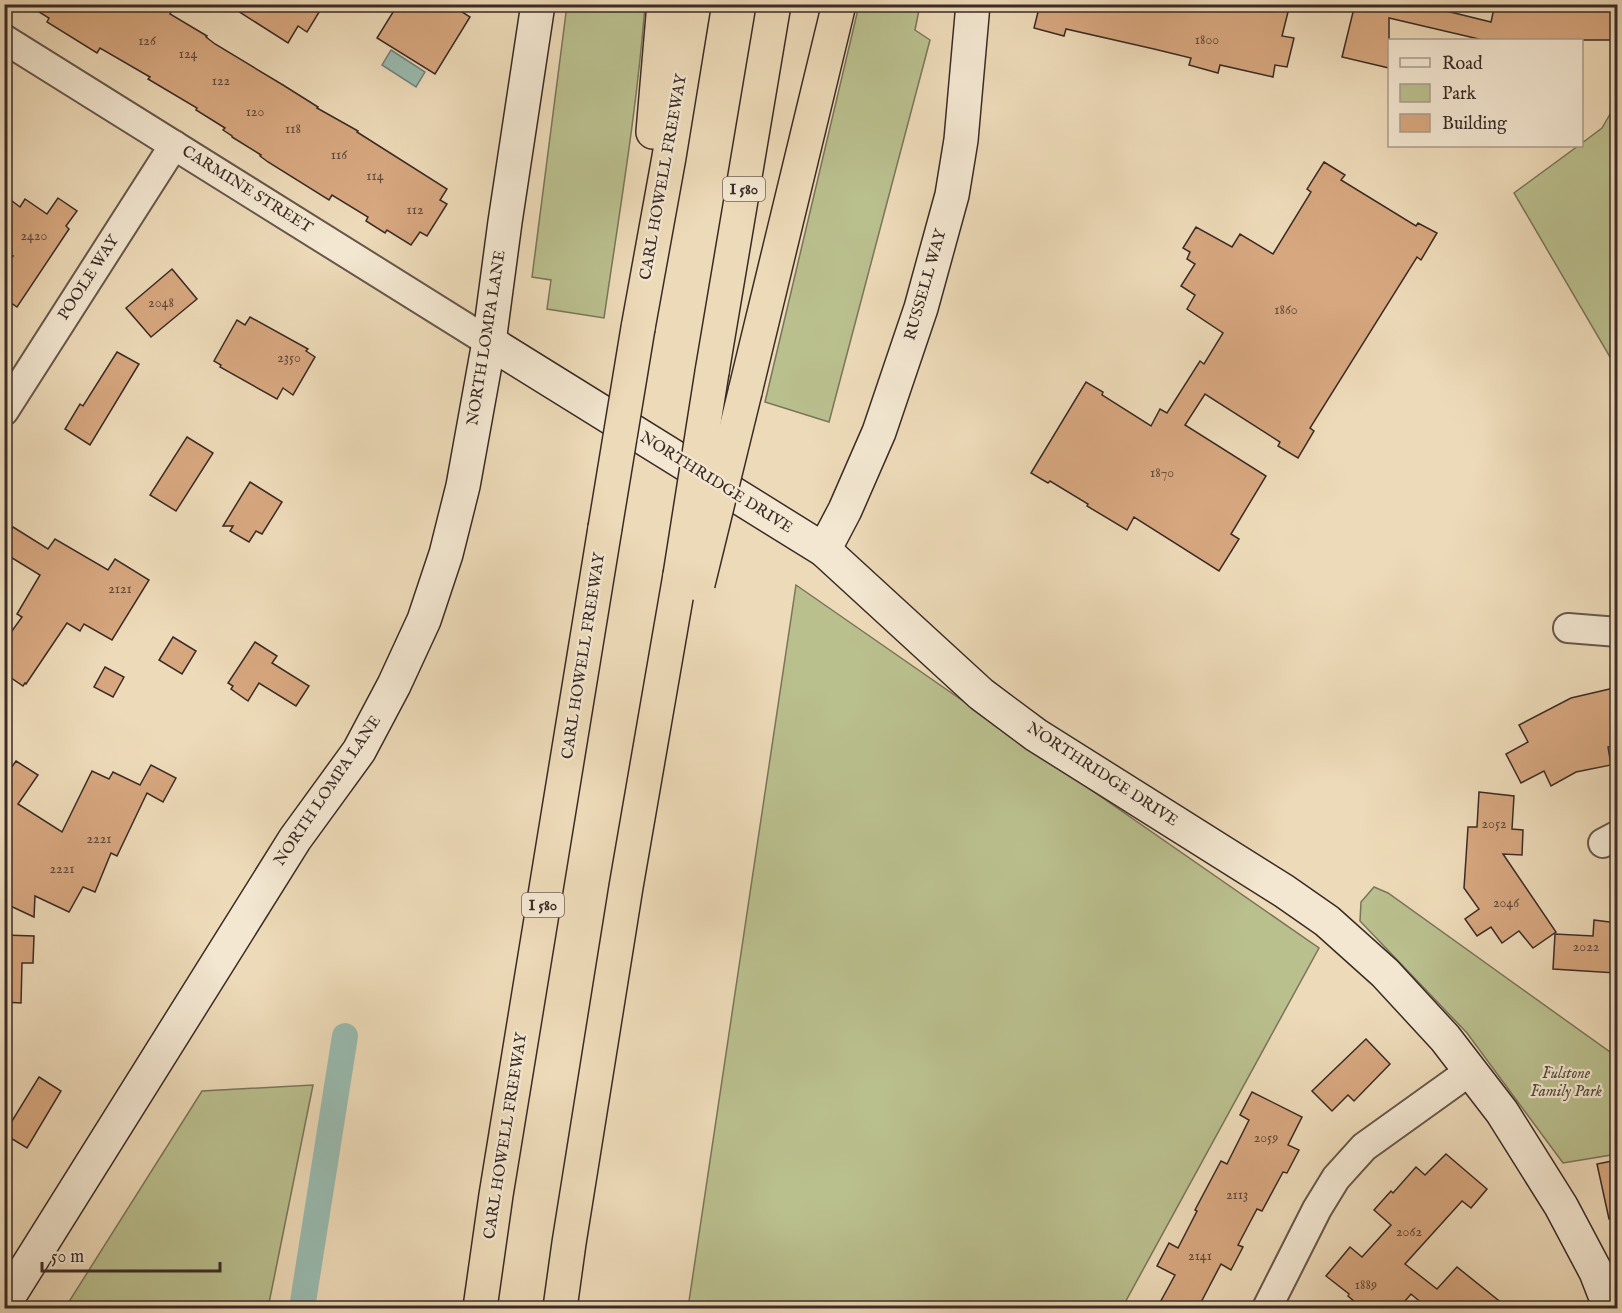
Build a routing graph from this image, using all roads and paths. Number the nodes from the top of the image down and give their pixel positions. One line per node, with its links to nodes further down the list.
1 (538, 4): 10 (street, NORTH LOMPA LANE)
2 (664, 4): 9 (highway)
3 (694, 4): 9 (highway, CARL HOWELL FREEWAY / I 580)
4 (774, 4): 13 (highway, I 580, bridge)
5 (839, 4): 13 (highway, bridge)
6 (973, 4): 12 (street, RUSSELL WAY)
7 (4, 39): 8 (street, CARMINE STREET)
8 (174, 145): 10 (street, CARMINE STREET); 11 (street, POOLE WAY)
9 (638, 328): 19 (highway, CARL HOWELL FREEWAY / I 580, bridge)
10 (489, 342): 12 (street, NORTHRIDGE DRIVE); 17 (street, NORTH LOMPA LANE)
11 (4, 411)
12 (824, 550): 16 (street, NORTHRIDGE DRIVE)
13 (689, 581): 20 (highway)
14 (1568, 628): 15 (street)
15 (1617, 632)
16 (1470, 1071): 18 (street); 21 (street, NORTHRIDGE DRIVE)
17 (4, 1304)
18 (1271, 1307)
19 (480, 1308)
20 (560, 1308)
21 (1610, 1308)

